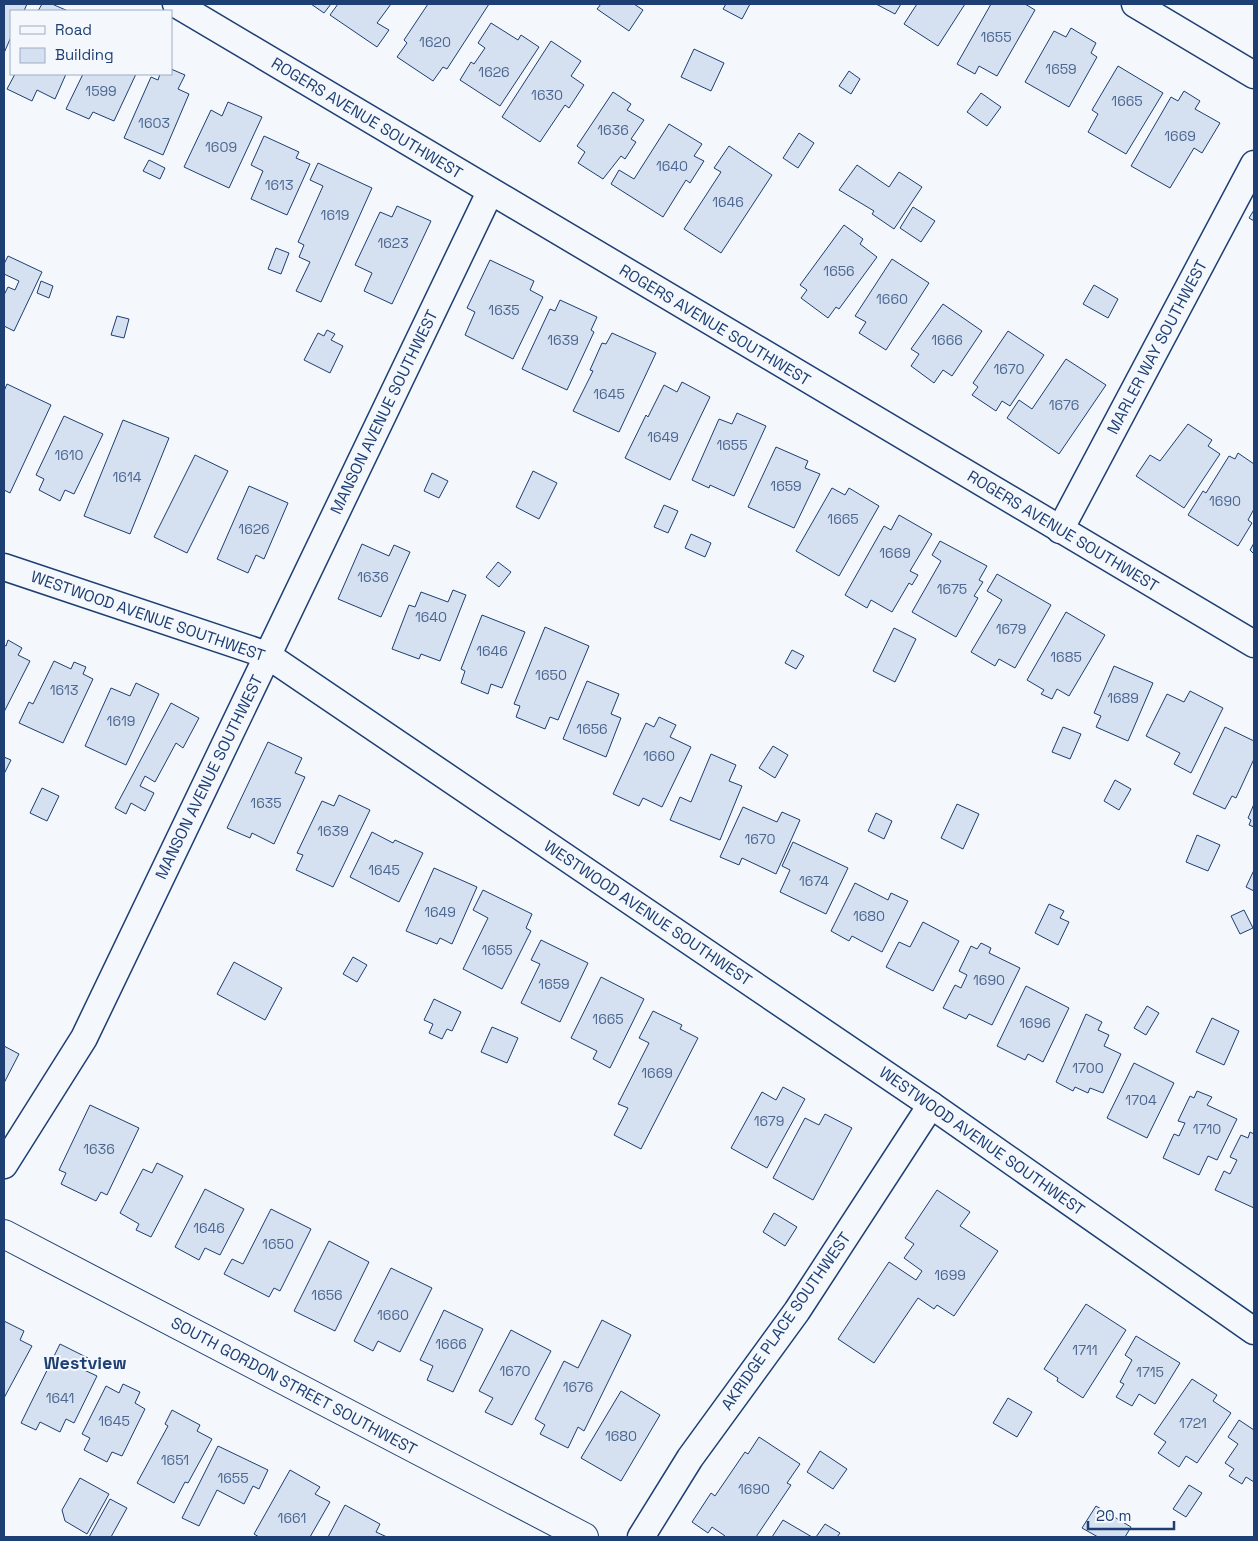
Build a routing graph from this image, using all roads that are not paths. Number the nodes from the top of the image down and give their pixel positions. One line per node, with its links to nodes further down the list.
1 (176, 4): 5 (street, ROGERS AVENUE SOUTHWEST)
2 (1135, 4): 3 (street)
3 (1254, 75)
4 (1254, 164): 6 (street, MARLER WAY SOUTHWEST)
5 (490, 192): 6 (street, ROGERS AVENUE SOUTHWEST); 9 (street, MANSON AVENUE SOUTHWEST)
6 (1060, 530): 8 (street, ROGERS AVENUE SOUTHWEST)
7 (4, 567): 9 (street, WESTWOOD AVENUE SOUTHWEST)
8 (1254, 644)
9 (267, 655): 10 (street, WESTWOOD AVENUE SOUTHWEST); 11 (street, MANSON AVENUE SOUTHWEST)
10 (931, 1105): 13 (street, WESTWOOD AVENUE SOUTHWEST); 15 (street, AKRIDGE PLACE SOUTHWEST)
11 (4, 1165)
12 (4, 1234): 14 (street, SOUTH GORDON STREET SOUTHWEST)
13 (1254, 1331)
14 (584, 1537)
15 (641, 1537)

